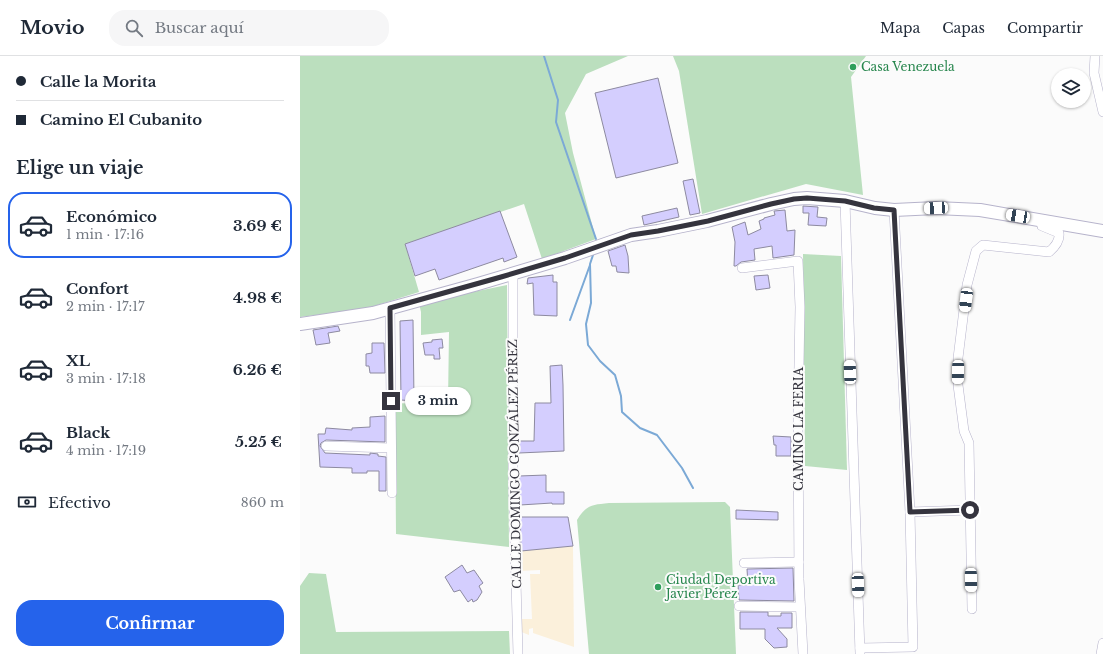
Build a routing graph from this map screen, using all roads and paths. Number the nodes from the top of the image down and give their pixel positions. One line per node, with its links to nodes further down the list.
1 (1095, 56): 2 (street)
2 (1103, 112)
3 (845, 201): 4 (main road); 8 (main road); 22 (street)
4 (894, 210): 5 (main road); 15 (street)
5 (1044, 220): 6 (main road); 14 (street)
6 (1103, 231)
7 (742, 268): 16 (street, CAMINO LA FERIA)
8 (513, 274): 9 (main road); 23 (street, CALLE DOMINGO GONZÁLEZ PÉREZ)
9 (390, 308): 10 (main road); 12 (street)
10 (300, 324)
11 (326, 446): 12 (street)
12 (391, 448): 13 (street)
13 (392, 493)
14 (970, 510): 15 (street); 20 (street)
15 (910, 512): 22 (street)
16 (799, 562): 17 (street); 19 (street, CAMINO LA FERIA)
17 (744, 563)
18 (740, 606): 19 (street)
19 (800, 607): 24 (street, CAMINO LA FERIA)
20 (972, 609)
21 (1103, 643): 25 (street)
22 (860, 651)
23 (518, 654)
24 (803, 654)
25 (1100, 654)

